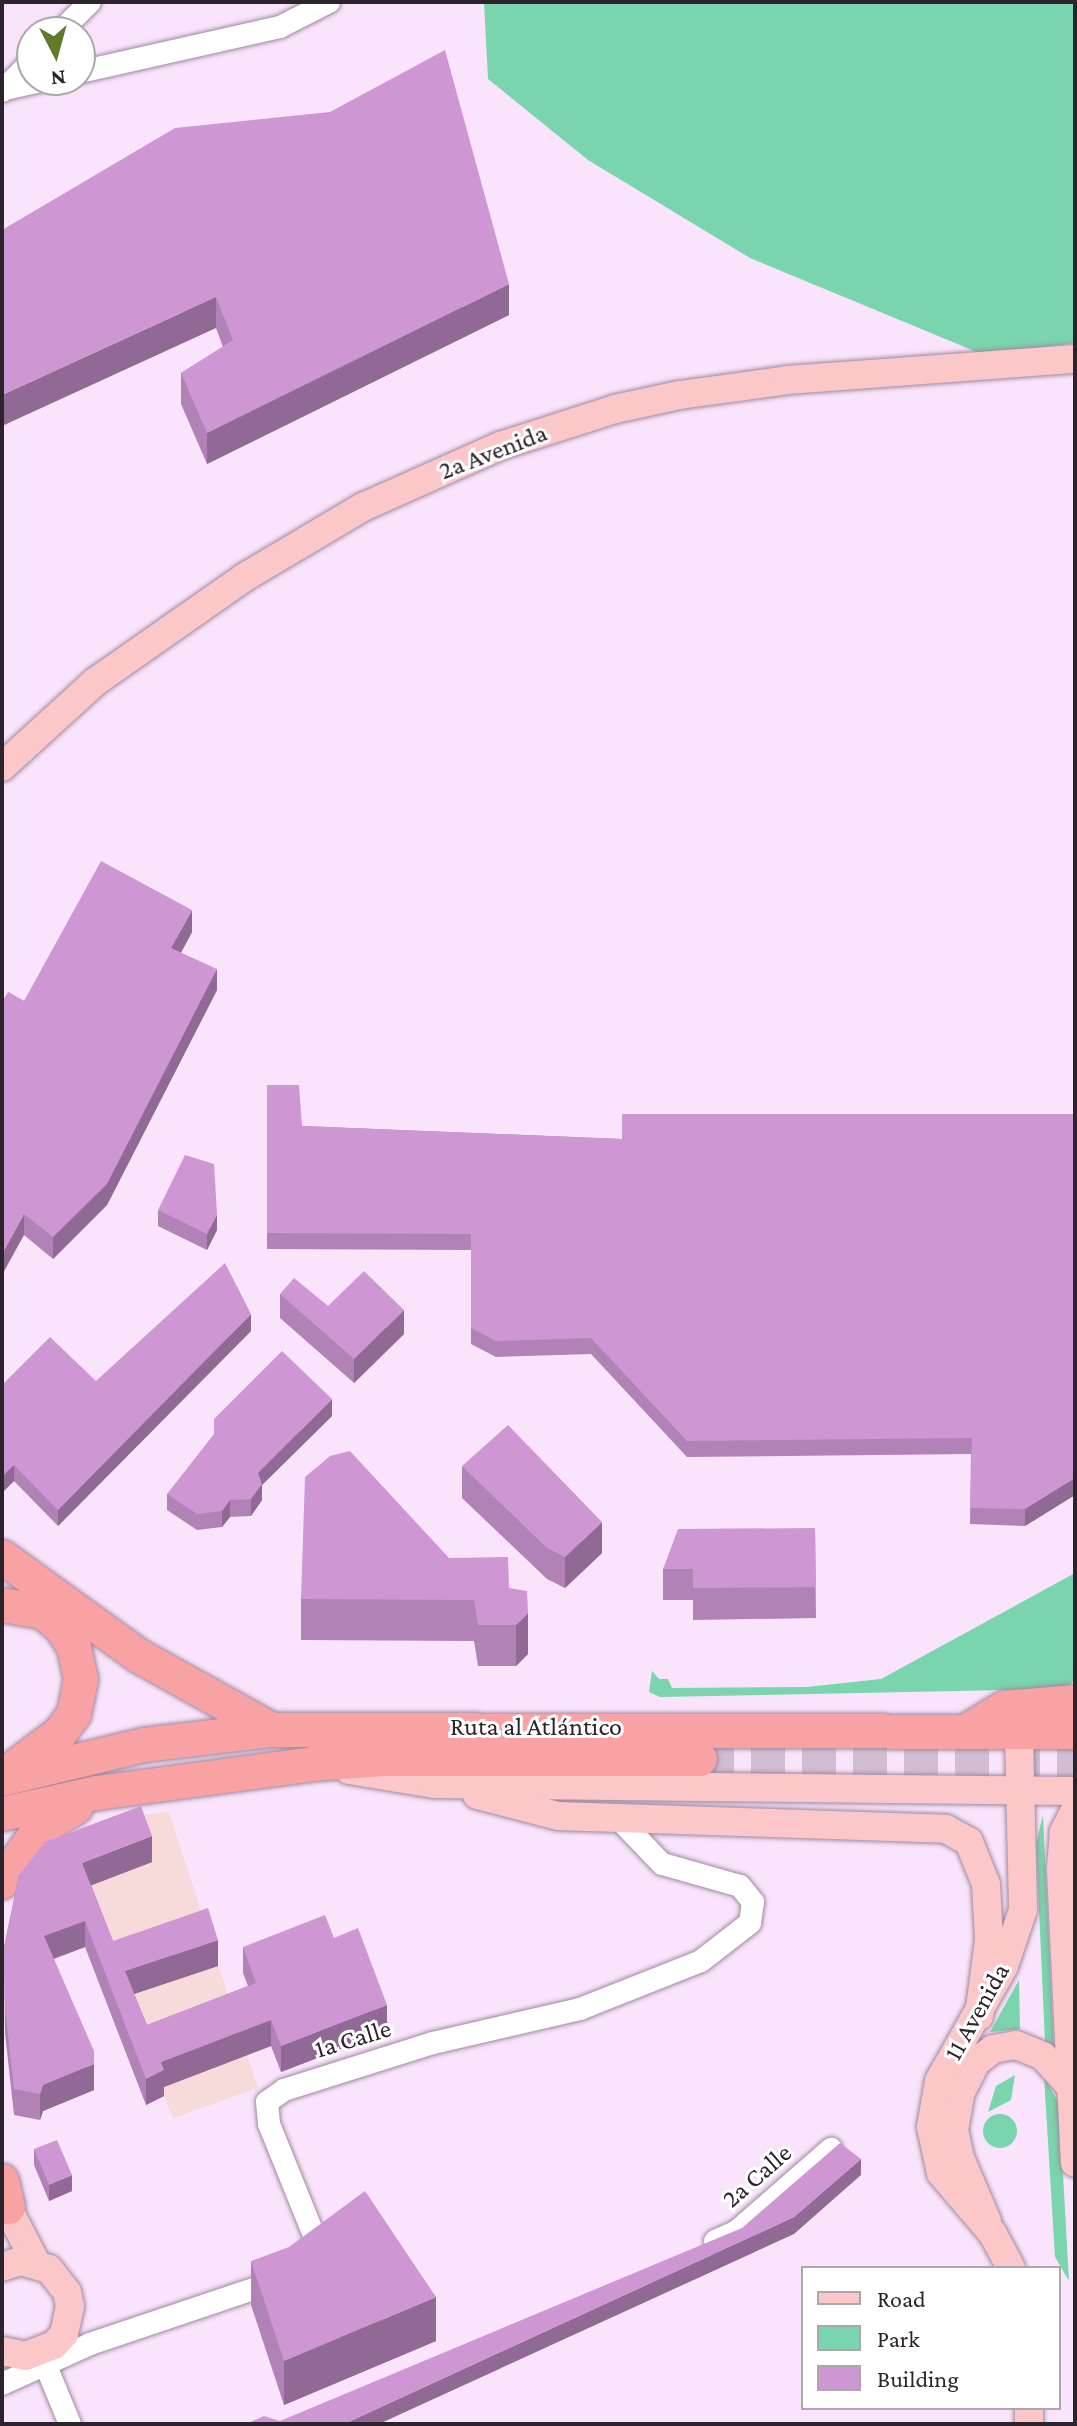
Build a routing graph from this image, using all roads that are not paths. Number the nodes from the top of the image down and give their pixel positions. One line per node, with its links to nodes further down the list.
1 (329, 2): 2 (street)
2 (96, 68)
3 (1074, 360): 4 (main road, 2a Avenida)
4 (2, 767)
5 (2, 1557): 8 (highway)
6 (2, 1605): 14 (highway)
7 (1075, 1702): 9 (highway)
8 (272, 1730): 9 (highway, Ruta al Atlántico); 14 (highway, Ruta al Atlántico)
9 (964, 1732): 10 (highway, Ruta al Atlántico)
10 (1019, 1732): 11 (highway, Ruta al Atlántico); 16 (main road, 11 Avenida)
11 (1075, 1732)
12 (700, 1759): 13 (highway, Ruta al Atlántico)
13 (313, 1764): 15 (main road, Ruta al Atlántico); 18 (highway, Ruta al Atlántico)
14 (2, 1777)
15 (434, 1784): 16 (main road, Ruta al Atlántico); 21 (main road)
16 (1020, 1791): 17 (main road, Ruta al Atlántico); 23 (main road, 11 Avenida)
17 (1075, 1791)
18 (97, 1793): 20 (highway, Ruta al Atlántico); 22 (highway)
19 (1075, 1810): 24 (main road)
20 (2, 1814)
21 (620, 1820): 23 (main road); 34 (street, 1a Calle)
22 (2, 1882)
23 (979, 2016): 28 (main road, 11 Avenida)
24 (1073, 2101): 26 (main road); 28 (main road)
25 (831, 2149): 29 (street, 2a Calle)
26 (1075, 2163)
27 (4, 2195): 30 (main road)
28 (992, 2233): 31 (main road, 11 Avenida)
29 (694, 2249)
30 (36, 2263): 32 (main road); 34 (main road)
31 (1010, 2266)
32 (2, 2267)
33 (2, 2351): 34 (main road)
34 (44, 2360): 35 (street, 1a Calle); 36 (street)
35 (2, 2384)
36 (70, 2424)

